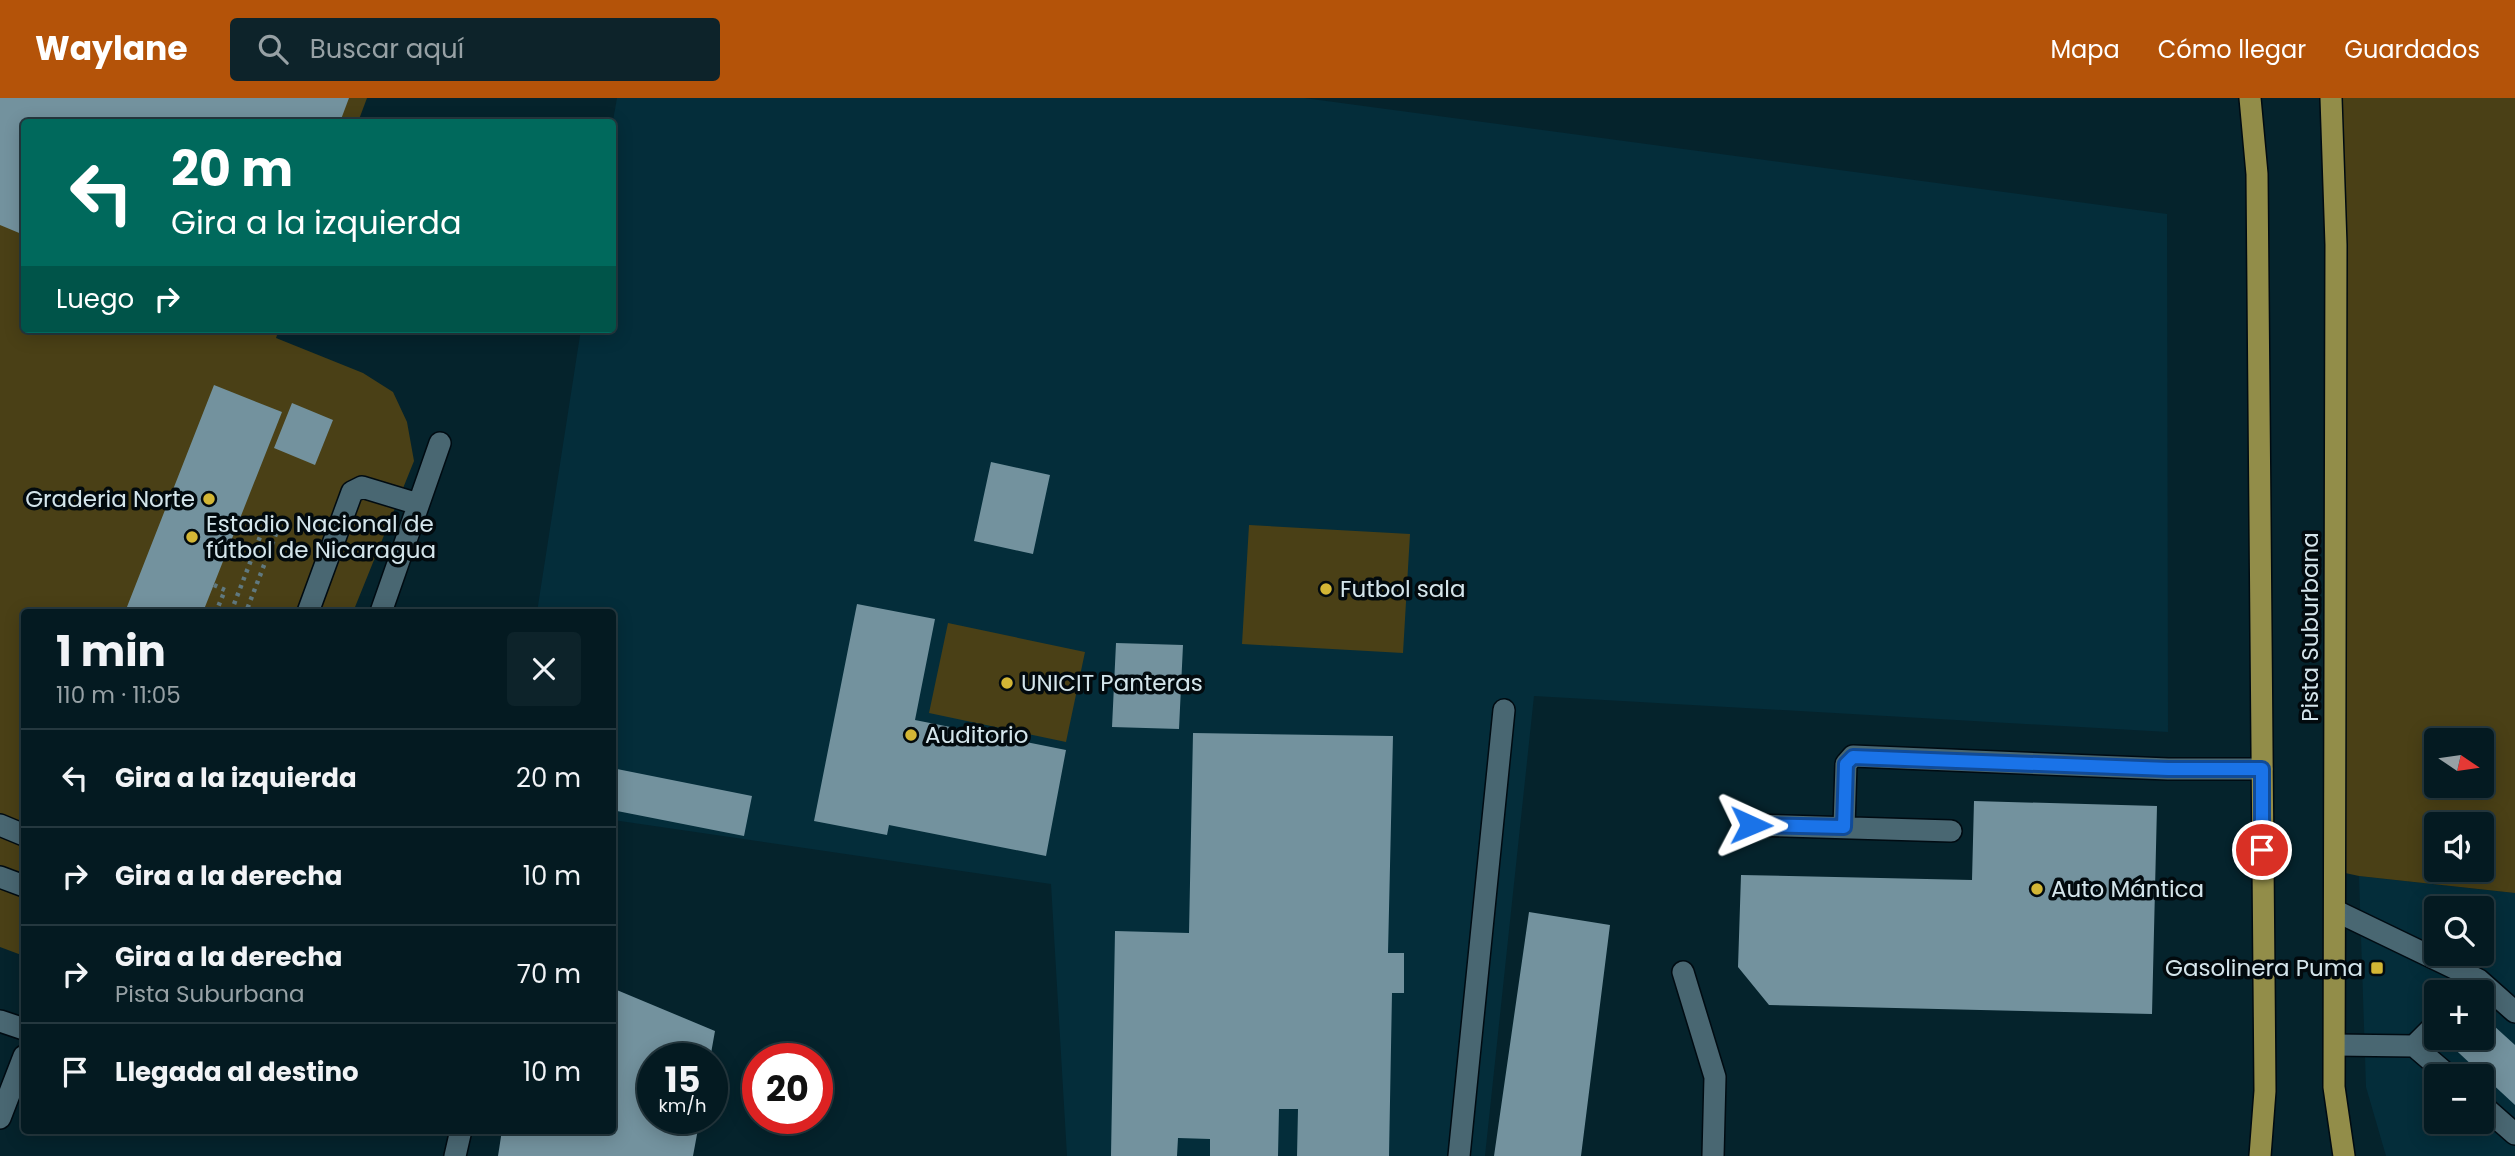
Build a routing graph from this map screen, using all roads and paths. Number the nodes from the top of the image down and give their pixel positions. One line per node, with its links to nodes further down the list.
1 (2250, 98): 12 (main road)
2 (2331, 98): 20 (main road, Pista Suburbana)
3 (440, 443): 4 (street)
4 (418, 504): 9 (street); 10 (street)
5 (214, 585): 6 (path)
6 (217, 609)
7 (232, 609): 8 (path)
8 (247, 609)
9 (309, 609)
10 (382, 609)
11 (1504, 710): 37 (street)
12 (2262, 769): 15 (street); 39 (main road)
13 (0, 825): 17 (street)
14 (1751, 825): 15 (street)
15 (1844, 827): 16 (street)
16 (1951, 831)
17 (21, 834)
18 (0, 877): 19 (street)
19 (21, 885)
20 (2336, 911): 22 (street); 28 (main road, Pista Suburbana)
21 (1683, 972): 38 (street)
22 (2462, 980)
23 (2494, 999): 24 (street)
24 (2515, 1012)
25 (0, 1021): 26 (street)
26 (21, 1028)
27 (2424, 1036): 29 (street)
28 (2335, 1045): 29 (street); 40 (main road, Pista Suburbana)
29 (2414, 1046): 31 (street)
30 (21, 1064): 33 (street)
31 (2435, 1064)
32 (2494, 1116): 35 (street)
33 (0, 1118)
34 (460, 1134): 36 (street)
35 (2515, 1134)
36 (455, 1156)
37 (1459, 1156)
38 (1713, 1156)
39 (2260, 1156)
40 (2344, 1156)

